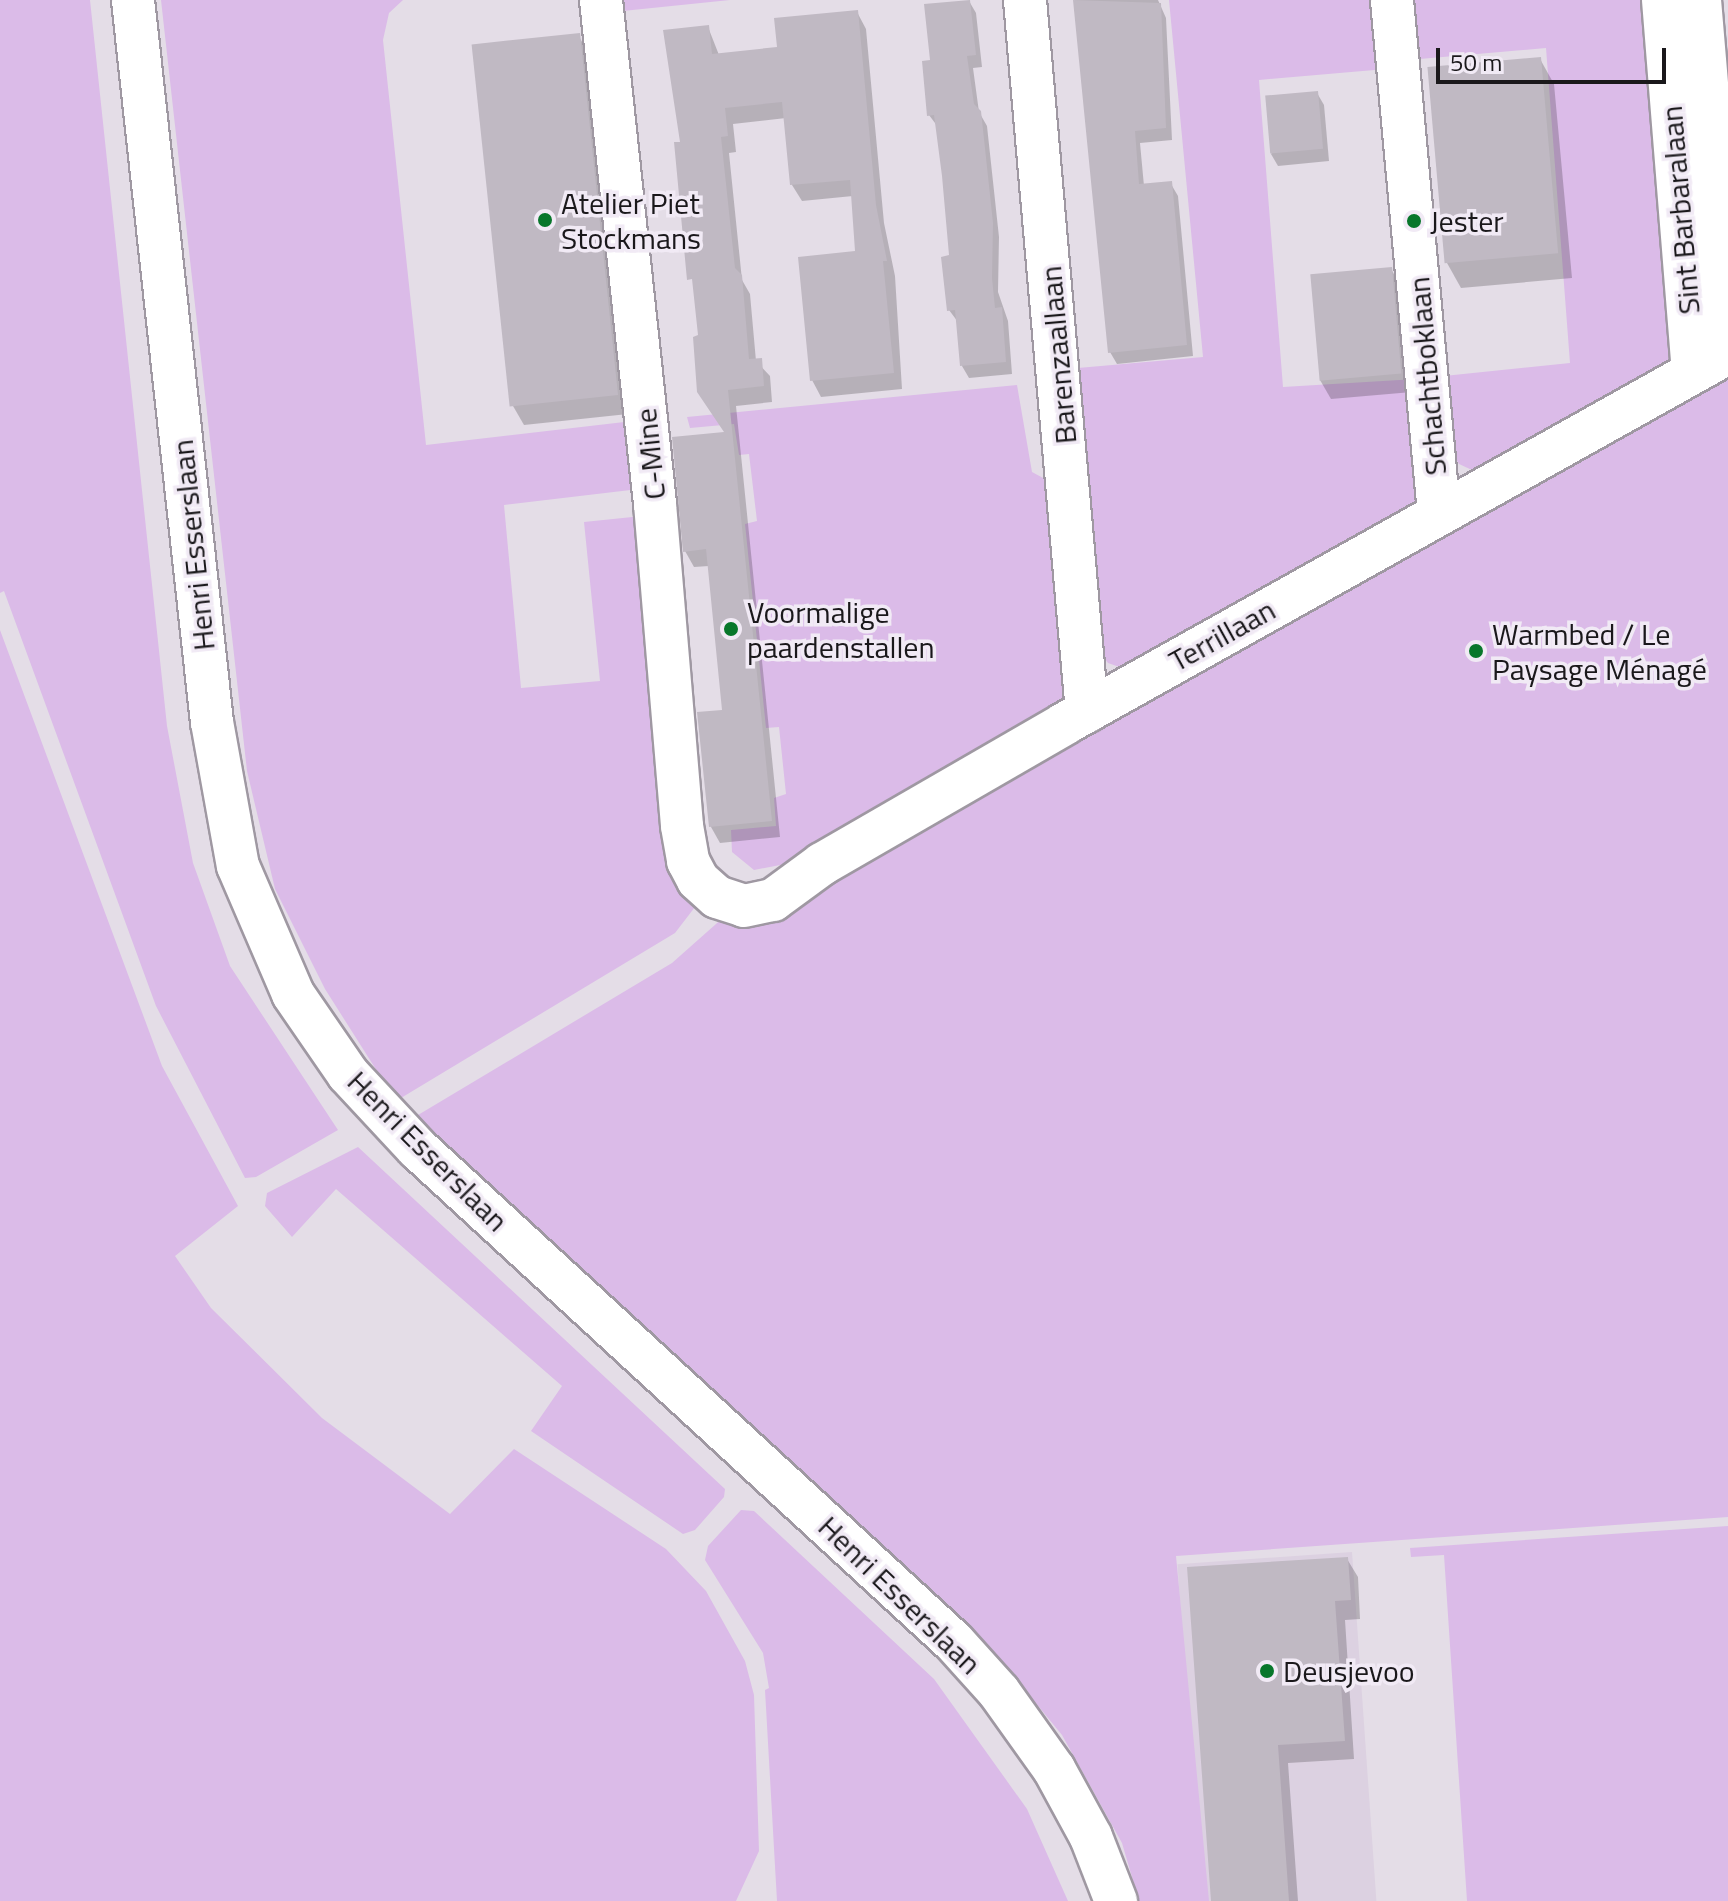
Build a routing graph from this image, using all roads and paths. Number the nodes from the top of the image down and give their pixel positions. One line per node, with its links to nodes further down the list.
1 (133, 0): 14 (street, Henri Esserslaan)
2 (601, 0): 11 (street, C-Mine)
3 (1025, 0): 10 (street, Barenzaallaan)
4 (1392, 0): 9 (street, Schachtboklaan)
5 (1663, 0): 8 (street, Sint Barbaralaan)
6 (1700, 0): 7 (street, Sint Barbaralaan)
7 (1728, 336)
8 (1710, 362): 9 (street, Terrillaan)
9 (1456, 504): 10 (street, Terrillaan)
10 (1102, 703): 12 (street, Terrillaan)
11 (684, 810): 12 (street); 13 (street, C-Mine)
12 (801, 878): 13 (street, Terrillaan)
13 (717, 897)
14 (1116, 1901)

